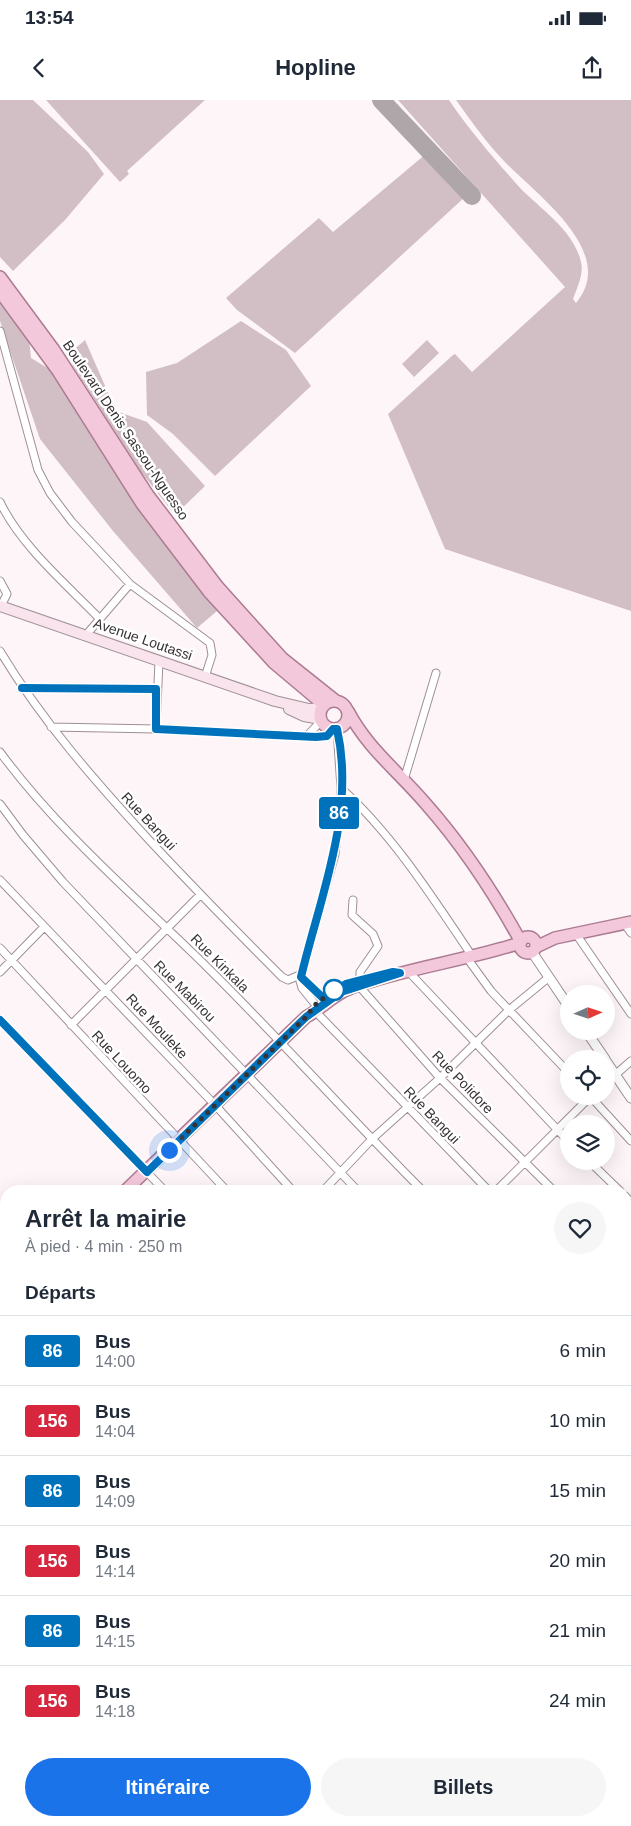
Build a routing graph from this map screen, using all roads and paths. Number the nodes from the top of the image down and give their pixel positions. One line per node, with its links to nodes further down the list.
1 (0, 277): 4 (main road, Boulevard Denis Sassou-Nguesso)
2 (0, 292): 4 (main road, Boulevard Denis Sassou-Nguesso)
3 (0, 331): 7 (street)
4 (50, 352): 17 (main road, Boulevard Denis Sassou-Nguesso); 19 (main road, Boulevard Denis Sassou-Nguesso)
5 (0, 502): 9 (street)
6 (0, 581): 8 (street)
7 (130, 584): 9 (street); 14 (street)
8 (0, 606): 10 (main road, Avenue Loutassi)
9 (100, 618): 10 (street)
10 (86, 635): 12 (main road, Avenue Loutassi)
11 (0, 652): 15 (street, Rue Bangui)
12 (158, 661): 14 (main road, Avenue Loutassi); 16 (street)
13 (436, 673): 26 (street)
14 (205, 676): 19 (main road, Avenue Loutassi)
15 (22, 688): 16 (street); 20 (street, Rue Bangui)
16 (156, 689): 21 (street)
17 (336, 701): 18 (main road); 19 (main road)
18 (348, 711): 22 (main road); 24 (main road)
19 (322, 713): 22 (main road); 23 (street)
20 (51, 727): 21 (street); 30 (street, Rue Bangui)
21 (156, 729): 23 (street)
22 (337, 729): 23 (street); 24 (main road); 27 (street)
23 (307, 736)
24 (366, 742): 26 (main road)
25 (0, 752): 34 (street, Rue Kinkala)
26 (404, 780): 37 (main road)
27 (340, 788): 39 (street); 44 (street)
28 (0, 804): 41 (street, Rue Mabirou)
29 (0, 880): 33 (street, Rue Mouleke)
30 (200, 895): 34 (street); 44 (street, Rue Bangui)
31 (353, 900): 46 (street)
32 (627, 923): 35 (main road); 36 (street)
33 (44, 928): 40 (street); 47 (street, Rue Mouleke)
34 (167, 928): 41 (street); 54 (street, Rue Kinkala)
35 (576, 934): 37 (main road); 51 (street)
36 (631, 934)
37 (528, 945): 39 (main road); 45 (street)
38 (0, 948): 40 (street, Rue Louomo)
39 (469, 957): 43 (main road); 50 (street)
40 (11, 960): 42 (street); 53 (street, Rue Louomo)
41 (137, 960): 47 (street); 58 (street, Rue Mabirou)
42 (0, 972)
43 (404, 972): 46 (main road); 55 (street)
44 (302, 976): 49 (street, Rue Bangui)
45 (548, 978): 48 (street); 50 (street)
46 (359, 983): 49 (main road); 60 (street, Rue Polidore)
47 (106, 990): 53 (street); 64 (street, Rue Mouleke)
48 (560, 995)
49 (318, 1007): 54 (main road); 65 (street, Rue Bangui)
50 (509, 1010): 55 (street); 57 (street)
51 (631, 1014)
52 (0, 1020): 73 (street)
53 (71, 1026): 68 (street, Rue Louomo)
54 (282, 1042): 58 (main road); 69 (street, Rue Kinkala)
55 (476, 1043): 60 (street); 66 (street)
56 (631, 1062): 59 (street)
57 (560, 1064)
58 (248, 1074): 64 (main road); 74 (street, Rue Mabirou)
59 (616, 1075): 61 (street)
60 (440, 1078): 65 (street); 71 (street, Rue Polidore)
61 (631, 1098)
62 (582, 1105): 66 (street)
63 (599, 1105): 70 (street)
64 (216, 1106): 68 (main road); 78 (street, Rue Mouleke)
65 (407, 1108): 69 (street); 82 (street, Rue Bangui)
66 (557, 1130): 67 (street); 71 (street)
67 (560, 1133)
68 (179, 1139): 73 (main road); 77 (street, Rue Louomo)
69 (372, 1139): 74 (street); 81 (street, Rue Kinkala)
70 (631, 1141)
71 (524, 1162): 83 (street); 84 (street, Rue Polidore)
72 (598, 1170): 85 (street)
73 (147, 1172): 75 (main road); 76 (street)
74 (340, 1172): 79 (street); 80 (street, Rue Mabirou)
75 (132, 1185)
76 (159, 1185)
77 (221, 1185)
78 (288, 1185)
79 (328, 1185)
80 (352, 1185)
81 (417, 1185)
82 (483, 1185)
83 (502, 1185)
84 (548, 1185)
85 (614, 1185)

